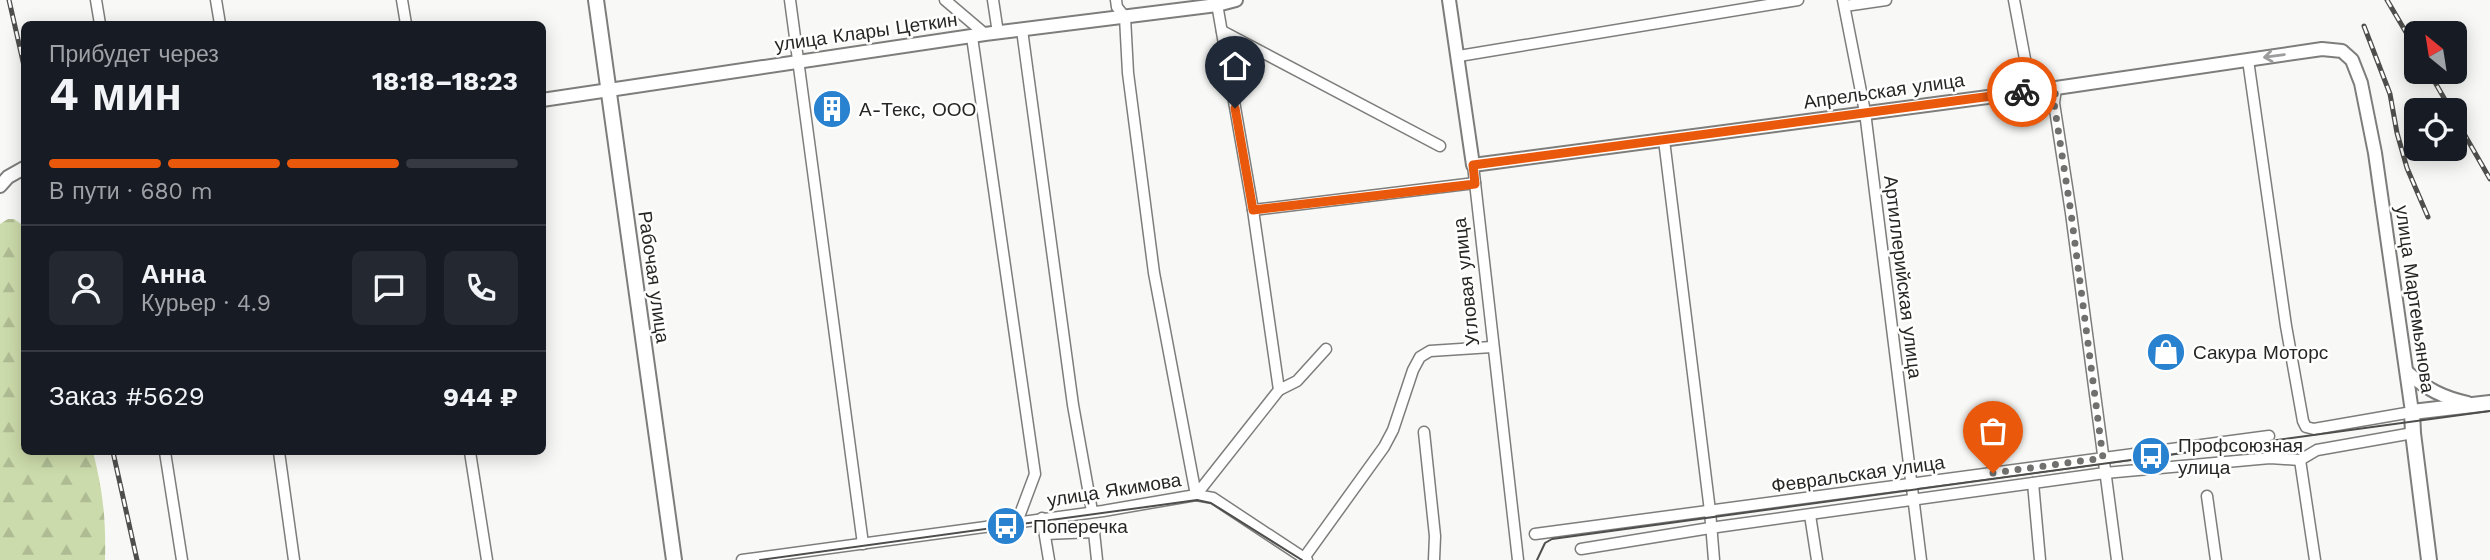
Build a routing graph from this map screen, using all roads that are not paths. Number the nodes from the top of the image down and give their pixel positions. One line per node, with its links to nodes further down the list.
1 (96, 0): 16 (street)
2 (216, 0): 17 (street)
3 (402, 0): 18 (street)
4 (596, 0): 27 (main road, Рабочая улица)
5 (790, 0): 25 (street)
6 (945, 0): 21 (street)
7 (993, 0): 21 (street)
8 (1236, 0): 13 (street, улица Клары Цеткин)
9 (1450, 0): 23 (street, Угловая улица)
10 (1798, 0): 23 (street)
11 (1886, 0): 14 (street)
12 (2014, 0): 28 (street)
13 (1217, 3): 15 (street, улица Клары Цеткин); 20 (street)
14 (1844, 3): 30 (street, Артиллерийская улица)
15 (1119, 8): 19 (street, улица Клары Цеткин); 56 (street)
16 (100, 21)
17 (219, 21)
18 (406, 21)
19 (1022, 30): 21 (street, улица Клары Цеткин); 60 (street)
20 (1223, 31): 32 (street); 37 (street)
21 (985, 35): 25 (street, улица Клары Цеткин); 63 (street)
22 (2342, 51): 24 (street, Апрельская улица, one-way to 24); 40 (street, улица Мартемьянова)
23 (1459, 56): 33 (street, Угловая улица)
24 (2248, 60): 26 (street, Апрельская улица); 44 (street)
25 (800, 61): 27 (street, улица Клары Цеткин); 67 (street)
26 (2056, 88): 28 (street, Апрельская улица); 51 (street)
27 (609, 90): 29 (street, улица Клары Цеткин); 73 (main road, Рабочая улица)
28 (2031, 91): 30 (street, Апрельская улица)
29 (546, 99)
30 (1865, 112): 31 (street, Апрельская улица); 55 (street, Артиллерийская улица)
31 (1664, 140): 33 (street, Апрельская улица); 59 (street)
32 (1440, 146)
33 (1473, 165): 35 (street, Угловая улица)
34 (21, 170): 36 (street)
35 (1475, 184): 37 (street); 38 (street, Угловая улица)
36 (0, 186)
37 (1253, 210): 41 (street)
38 (1492, 347): 69 (street); 78 (street, Угловая улица)
39 (1326, 349): 41 (street)
40 (2407, 372): 43 (street); 44 (street, улица Мартемьянова)
41 (1279, 390): 56 (street)
42 (2490, 403): 43 (main road)
43 (2475, 405): 44 (main road)
44 (2412, 411): 46 (main road, улица Мартемьянова)
45 (1424, 432): 77 (street)
46 (2413, 433): 52 (street); 86 (main road, улица Мартемьянова)
47 (2269, 436): 51 (street, Февральская улица)
48 (165, 455): 70 (street)
49 (279, 455): 71 (street)
50 (470, 455): 72 (street)
51 (2103, 458): 53 (street); 55 (street, Февральская улица)
52 (2300, 460): 53 (street); 85 (street)
53 (2105, 473): 54 (street); 83 (street)
54 (2033, 483): 58 (street); 82 (street)
55 (1910, 485): 58 (street, Артиллерийская улица); 59 (street, Февральская улица)
56 (1196, 495): 60 (street, улица Якимова); 69 (street, улица Якимова)
57 (2207, 496): 84 (street)
58 (1912, 499): 61 (street); 81 (street, Артиллерийская улица)
59 (1710, 511): 64 (street); 66 (street, Февральская улица)
60 (1092, 512): 62 (street, улица Якимова)
61 (1810, 515): 64 (street); 80 (street)
62 (1042, 518): 63 (street, улица Якимова); 65 (street)
63 (1017, 522): 67 (street, улица Якимова)
64 (1710, 528): 68 (street); 79 (street)
65 (1045, 534): 75 (street); 76 (street)
66 (1535, 534)
67 (863, 544): 74 (street, улица Якимова)
68 (1581, 549)
69 (1305, 559)
70 (181, 560)
71 (294, 560)
72 (487, 560)
73 (674, 560)
74 (743, 560)
75 (1049, 560)
76 (1097, 560)
77 (1434, 560)
78 (1518, 560)
79 (1714, 560)
80 (1817, 560)
81 (1921, 560)
82 (2040, 560)
83 (2117, 560)
84 (2216, 560)
85 (2315, 560)
86 (2429, 560)

